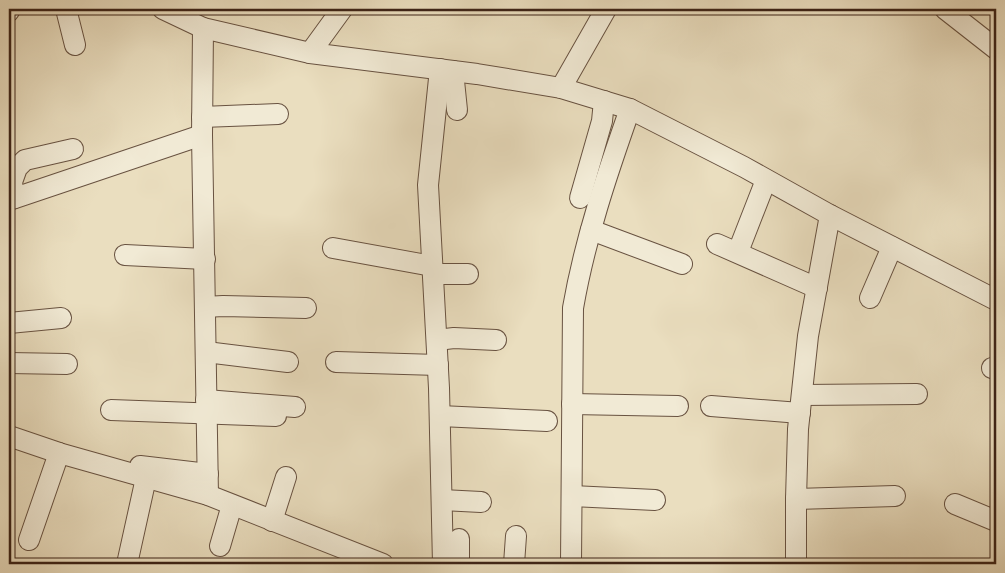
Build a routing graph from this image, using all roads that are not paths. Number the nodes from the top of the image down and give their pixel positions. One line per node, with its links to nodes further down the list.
1 (66, 9): 7 (street)
2 (162, 9): 6 (street)
3 (342, 9): 9 (street)
4 (606, 9): 11 (street)
5 (944, 9): 8 (street)
6 (203, 28): 9 (street); 16 (street)
7 (75, 45)
8 (996, 49)
9 (310, 53): 10 (street)
10 (446, 70): 11 (street); 14 (street); 30 (street)
11 (561, 88): 12 (street)
12 (604, 101): 13 (street); 19 (street)
13 (630, 109): 18 (street); 22 (street)
14 (458, 110)
15 (278, 114): 16 (street)
16 (202, 126): 20 (street); 28 (street)
17 (73, 149): 20 (street)
18 (766, 180): 21 (street); 24 (street)
19 (580, 198)
20 (11, 199)
21 (830, 215): 25 (street); 32 (street)
22 (591, 230): 29 (street); 48 (street)
23 (717, 244): 32 (street)
24 (741, 244)
25 (892, 247): 33 (street); 34 (street)
26 (333, 248): 30 (street)
27 (125, 255): 28 (street)
28 (205, 259): 35 (street)
29 (682, 264)
30 (433, 270): 31 (street); 39 (street)
31 (468, 274)
32 (816, 288): 50 (street)
33 (870, 298)
34 (996, 300)
35 (205, 307): 36 (street); 41 (street)
36 (306, 308)
37 (61, 318): 38 (street)
38 (9, 323)
39 (437, 340): 40 (street); 46 (street)
40 (496, 340)
41 (206, 352): 43 (street); 52 (street)
42 (9, 362): 45 (street)
43 (288, 362)
44 (336, 362): 46 (street)
45 (67, 364)
46 (438, 365): 56 (street)
47 (917, 394): 50 (street)
48 (572, 399): 49 (street); 65 (street)
49 (678, 399)
50 (801, 404): 51 (street); 67 (street)
51 (711, 406)
52 (206, 407): 53 (street); 54 (street); 55 (street); 61 (street)
53 (295, 407)
54 (111, 410)
55 (276, 416)
56 (440, 416): 57 (street); 68 (street)
57 (547, 421)
58 (9, 436): 59 (street)
59 (59, 453): 63 (street); 77 (street)
60 (114, 463): 61 (street)
61 (208, 474): 64 (street)
62 (286, 477): 73 (street)
63 (146, 478): 64 (street); 80 (street)
64 (208, 495): 72 (street)
65 (572, 496): 69 (street); 84 (street)
66 (895, 496): 67 (street)
67 (796, 499): 85 (street)
68 (442, 500): 70 (street); 81 (street)
69 (655, 500)
70 (481, 502)
71 (955, 504): 74 (street)
72 (232, 505): 73 (street); 78 (street)
73 (272, 520): 79 (street)
74 (996, 521)
75 (516, 536): 83 (street)
76 (459, 539): 82 (street)
77 (30, 540)
78 (220, 546)
79 (378, 563)
80 (127, 564)
81 (443, 564)
82 (459, 564)
83 (514, 564)
84 (571, 564)
85 (796, 564)

